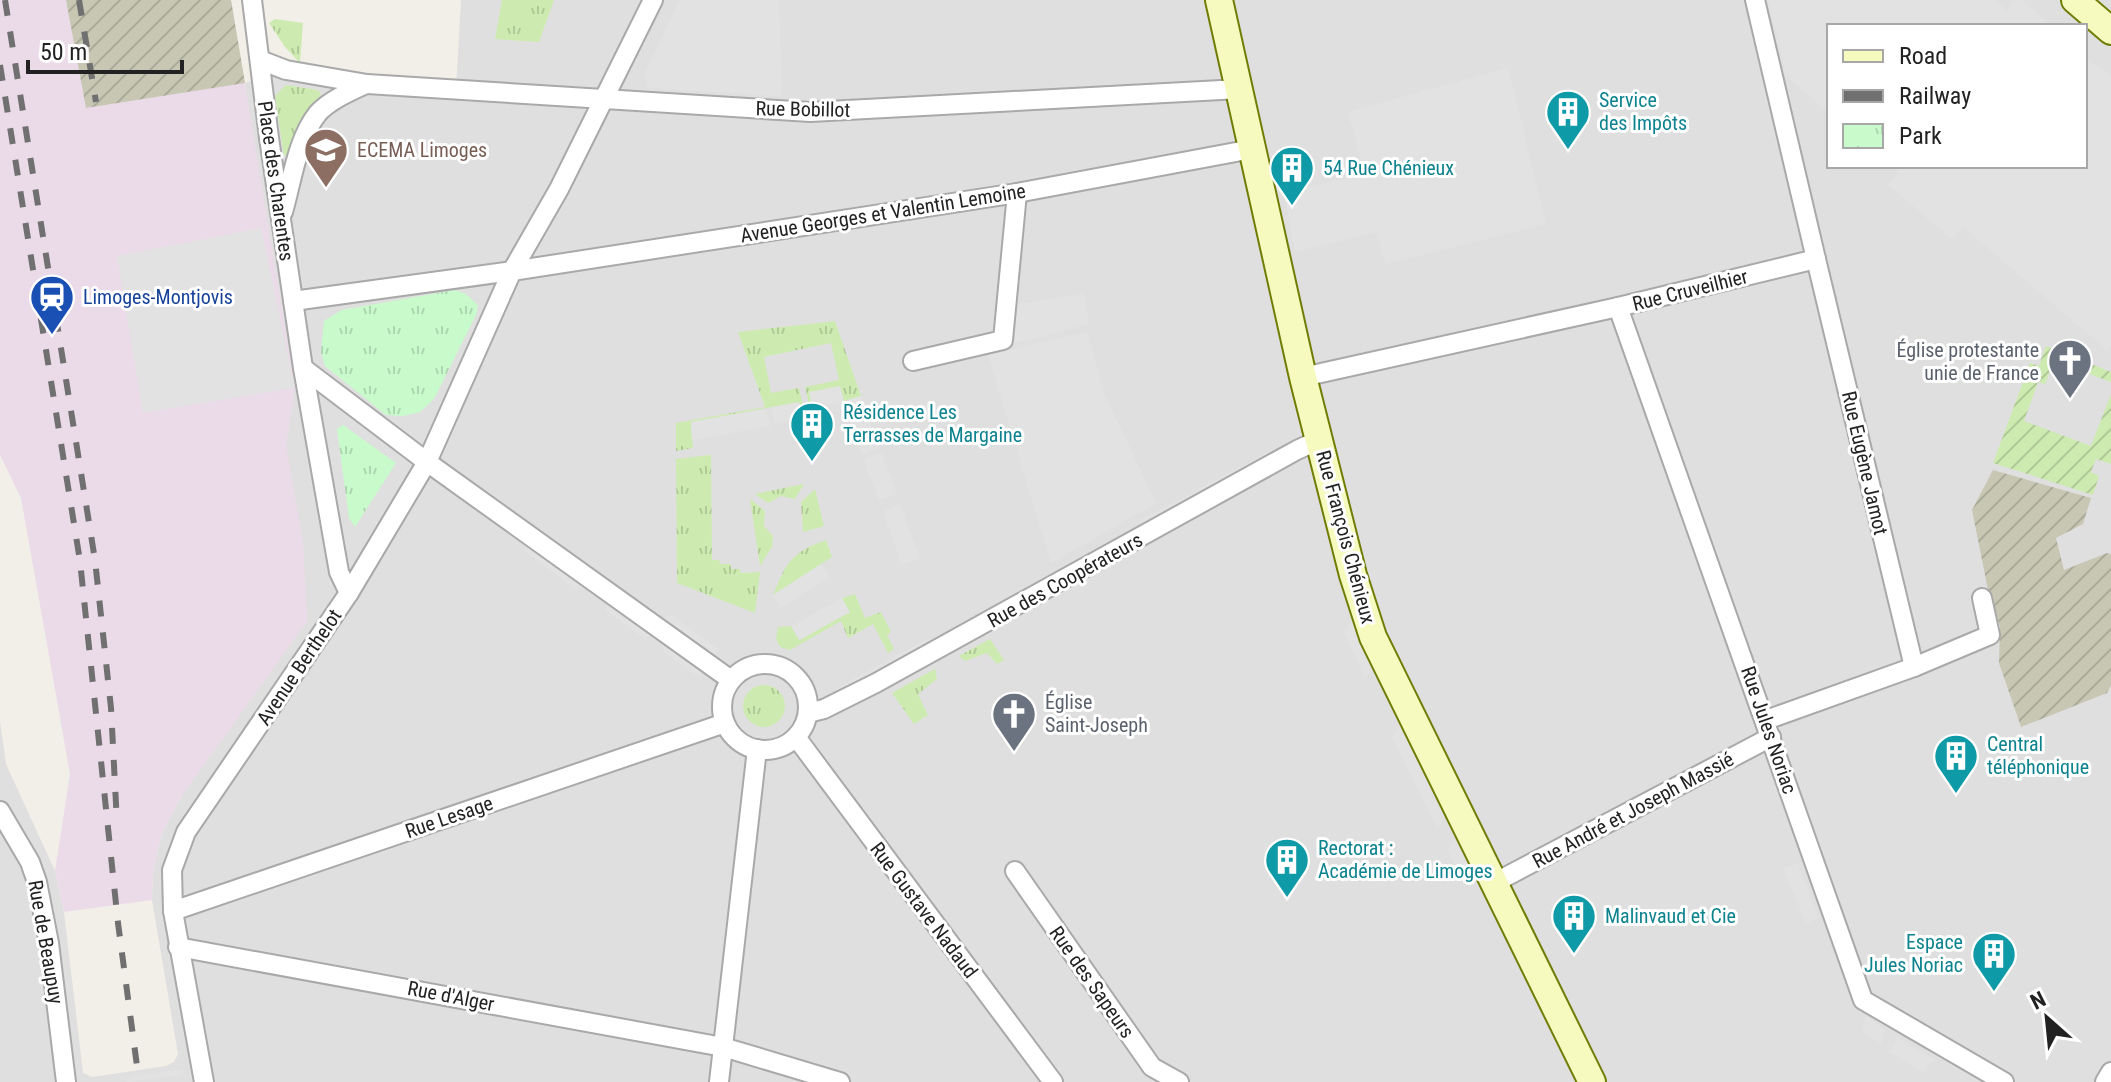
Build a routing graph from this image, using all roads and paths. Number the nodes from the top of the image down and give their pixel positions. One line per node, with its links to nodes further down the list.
1 (252, 0): 7 (street, Place des Charentes)
2 (653, 0): 10 (street, Avenue Berthelot)
3 (1219, 0): 9 (main road, Rue François Chénieux)
4 (1755, 0): 14 (street)
5 (2075, 0): 6 (main road)
6 (2111, 31)
7 (260, 60): 8 (street, Rue Bobillot); 13 (street, Place des Charentes)
8 (367, 84): 10 (street, Rue Bobillot); 13 (street)
9 (1240, 89): 10 (street, Rue Bobillot); 11 (main road, Rue François Chénieux)
10 (603, 98): 15 (street, Avenue Berthelot)
11 (1252, 149): 12 (street, Avenue Georges et Valentin Lemoine); 20 (main road, Rue François Chénieux)
12 (1017, 193): 15 (street, Avenue Georges et Valentin Lemoine); 18 (street)
13 (281, 219): 16 (street, Place des Charentes)
14 (1816, 259): 17 (street, Rue Cruveilhier); 25 (street, Rue Eugène Jamot)
15 (512, 271): 16 (street); 22 (street, Avenue Berthelot)
16 (293, 301): 19 (street, Place des Charentes)
17 (1618, 307): 20 (street, Rue Cruveilhier); 29 (street, Rue Jules Noriac)
18 (913, 361)
19 (303, 368): 22 (street); 23 (street, Place des Charentes)
20 (1303, 377): 21 (main road, Rue François Chénieux)
21 (1319, 440): 27 (street, Rue des Coopérateurs); 34 (main road, Rue François Chénieux)
22 (427, 462): 23 (street, Avenue Berthelot); 26 (street)
23 (349, 593): 35 (street, Avenue Berthelot)
24 (1982, 598): 25 (street)
25 (1914, 667): 29 (street)
26 (731, 680): 27 (street); 28 (street)
27 (808, 713): 30 (street)
28 (725, 723): 31 (street); 35 (street, Rue Lesage)
29 (1769, 728): 34 (street, Rue André et Joseph Massié); 46 (street, Rue Jules Noriac)
30 (796, 737): 31 (street); 43 (street, Rue Gustave Nadaud)
31 (757, 749): 37 (street)
32 (0, 811): 40 (street, Rue de Beaupuy)
33 (1015, 871): 44 (street, Rue des Sapeurs)
34 (1494, 883): 45 (main road, Rue François Chénieux)
35 (173, 911): 36 (street, Avenue Berthelot)
36 (178, 947): 37 (street, Rue d'Alger); 39 (street, Avenue Berthelot)
37 (723, 1047): 41 (street); 42 (street, Rue d'Alger)
38 (2111, 1072): 47 (street)
39 (203, 1081)
40 (66, 1082)
41 (719, 1082)
42 (840, 1082)
43 (1053, 1082)
44 (1179, 1082)
45 (1592, 1082)
46 (2004, 1082)
47 (2105, 1082)

